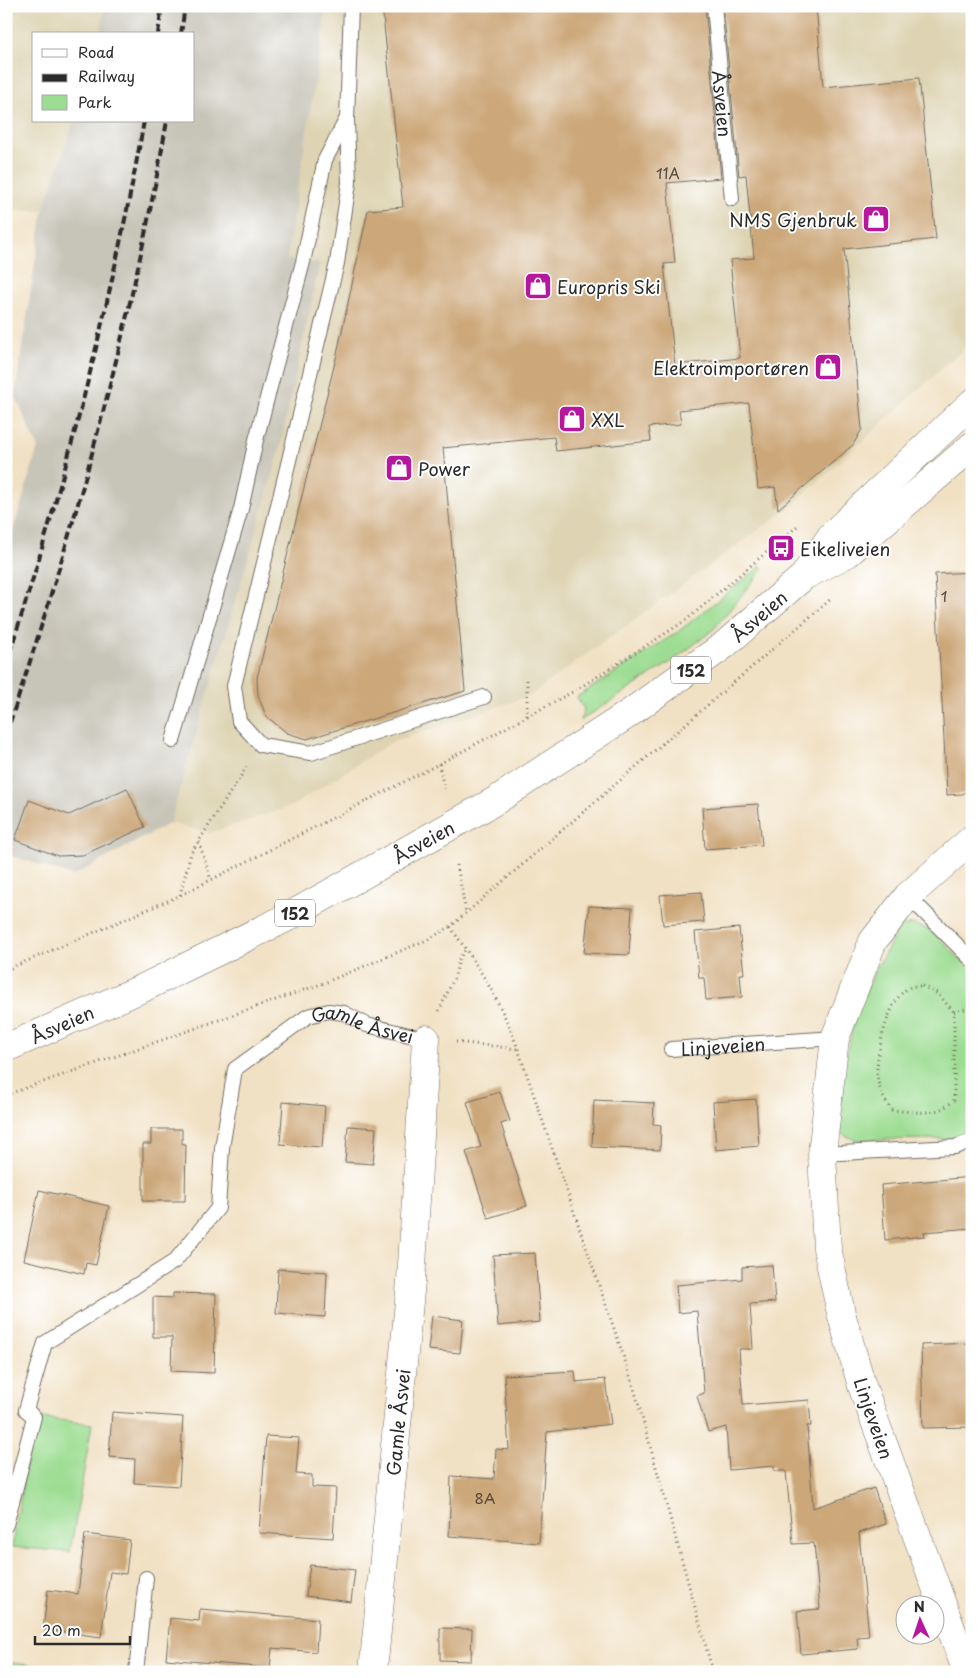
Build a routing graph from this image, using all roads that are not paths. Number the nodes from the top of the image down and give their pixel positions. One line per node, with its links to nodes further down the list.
1 (351, 6): 3 (lane)
2 (714, 6): 4 (lane, Åsveien)
3 (346, 120): 8 (lane); 9 (lane)
4 (732, 199)
5 (972, 403): 7 (street, Åsveien / 152)
6 (972, 446): 7 (street, Åsveien / 152)
7 (804, 576): 15 (street, Åsveien / 152)
8 (484, 697)
9 (173, 741)
10 (972, 838): 11 (street, Linjeveien)
11 (908, 896): 12 (lane); 13 (street, Linjeveien)
12 (972, 960)
13 (835, 1038): 16 (lane, Linjeveien); 18 (street, Linjeveien)
14 (426, 1039): 19 (lane, Gamle Åsvei); 22 (street, Gamle Åsvei)
15 (6, 1048)
16 (671, 1049)
17 (972, 1141): 18 (lane)
18 (822, 1154): 23 (street, Linjeveien)
19 (6, 1525)
20 (146, 1578): 21 (lane)
21 (136, 1672)
22 (373, 1672)
23 (967, 1672)

